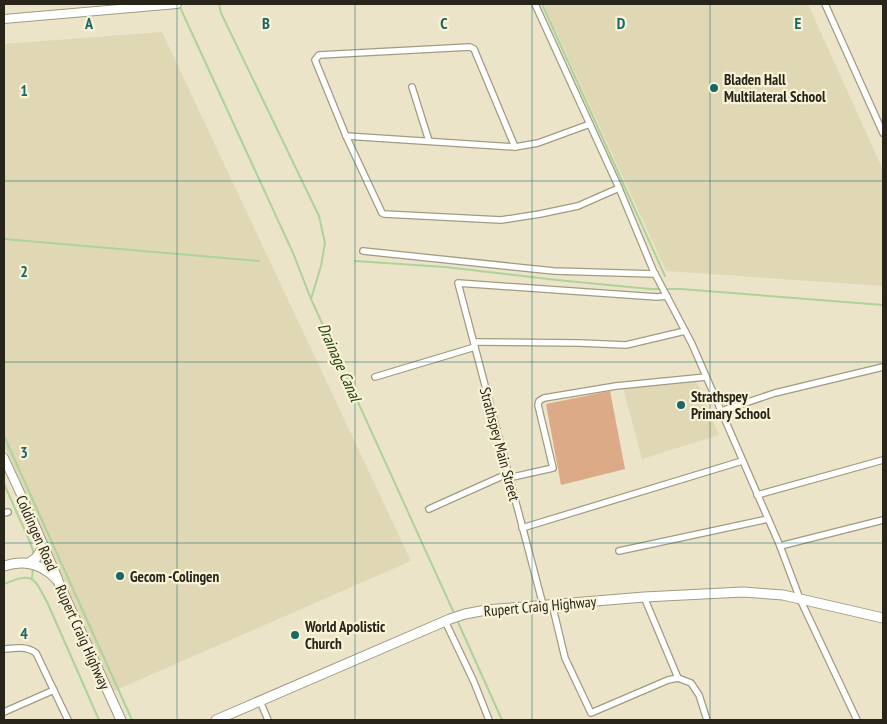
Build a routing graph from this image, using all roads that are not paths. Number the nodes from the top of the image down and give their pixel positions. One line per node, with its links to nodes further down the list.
1 (172, 4): 2 (main road); 5 (main road)
2 (177, 4)
3 (534, 4): 7 (street)
4 (825, 4): 8 (street)
5 (4, 19)
6 (412, 87): 10 (street)
7 (590, 124): 11 (street); 12 (street)
8 (883, 133)
9 (346, 136): 10 (street); 11 (street); 12 (street)
10 (429, 141): 11 (street)
11 (515, 147)
12 (619, 188): 14 (street)
13 (363, 251): 14 (street)
14 (655, 274): 15 (street)
15 (667, 296): 16 (street); 17 (street, Strathspey Main Street)
16 (685, 331): 17 (street); 20 (street)
17 (474, 345): 19 (street); 25 (street, Strathspey Main Street)
18 (883, 367): 21 (street)
19 (375, 377)
20 (706, 377): 21 (street); 25 (street)
21 (720, 411): 24 (street)
22 (4, 458): 31 (main road, Coldingen Road)
23 (883, 460): 26 (street)
24 (742, 461): 26 (street); 30 (street)
25 (507, 476): 27 (street); 30 (street, Strathspey Main Street)
26 (757, 495): 28 (street)
27 (429, 509)
28 (768, 519): 32 (street); 33 (street)
29 (883, 520): 32 (street)
30 (522, 528): 39 (street, Strathspey Main Street)
31 (44, 546): 34 (main road); 36 (main road, Coldingen Road)
32 (780, 546): 38 (street)
33 (619, 551)
34 (29, 563): 35 (main road); 36 (main road, Rupert Craig Highway)
35 (4, 566)
36 (58, 581): 48 (main road, Rupert Craig Highway)
37 (644, 597): 38 (main road, Rupert Craig Highway); 39 (main road, Rupert Craig Highway); 43 (street)
38 (800, 599): 40 (main road, Rupert Craig Highway); 53 (street)
39 (547, 604): 41 (main road, Rupert Craig Highway); 43 (street, Strathspey Main Street)
40 (883, 618)
41 (447, 620): 45 (main road, Rupert Craig Highway); 51 (street)
42 (4, 649): 44 (street)
43 (678, 678): 52 (street)
44 (54, 690): 46 (street); 47 (street)
45 (260, 701): 49 (main road, Rupert Craig Highway); 50 (street)
46 (4, 712)
47 (68, 720)
48 (121, 720)
49 (216, 720)
50 (268, 720)
51 (489, 720)
52 (707, 720)
53 (857, 720)

